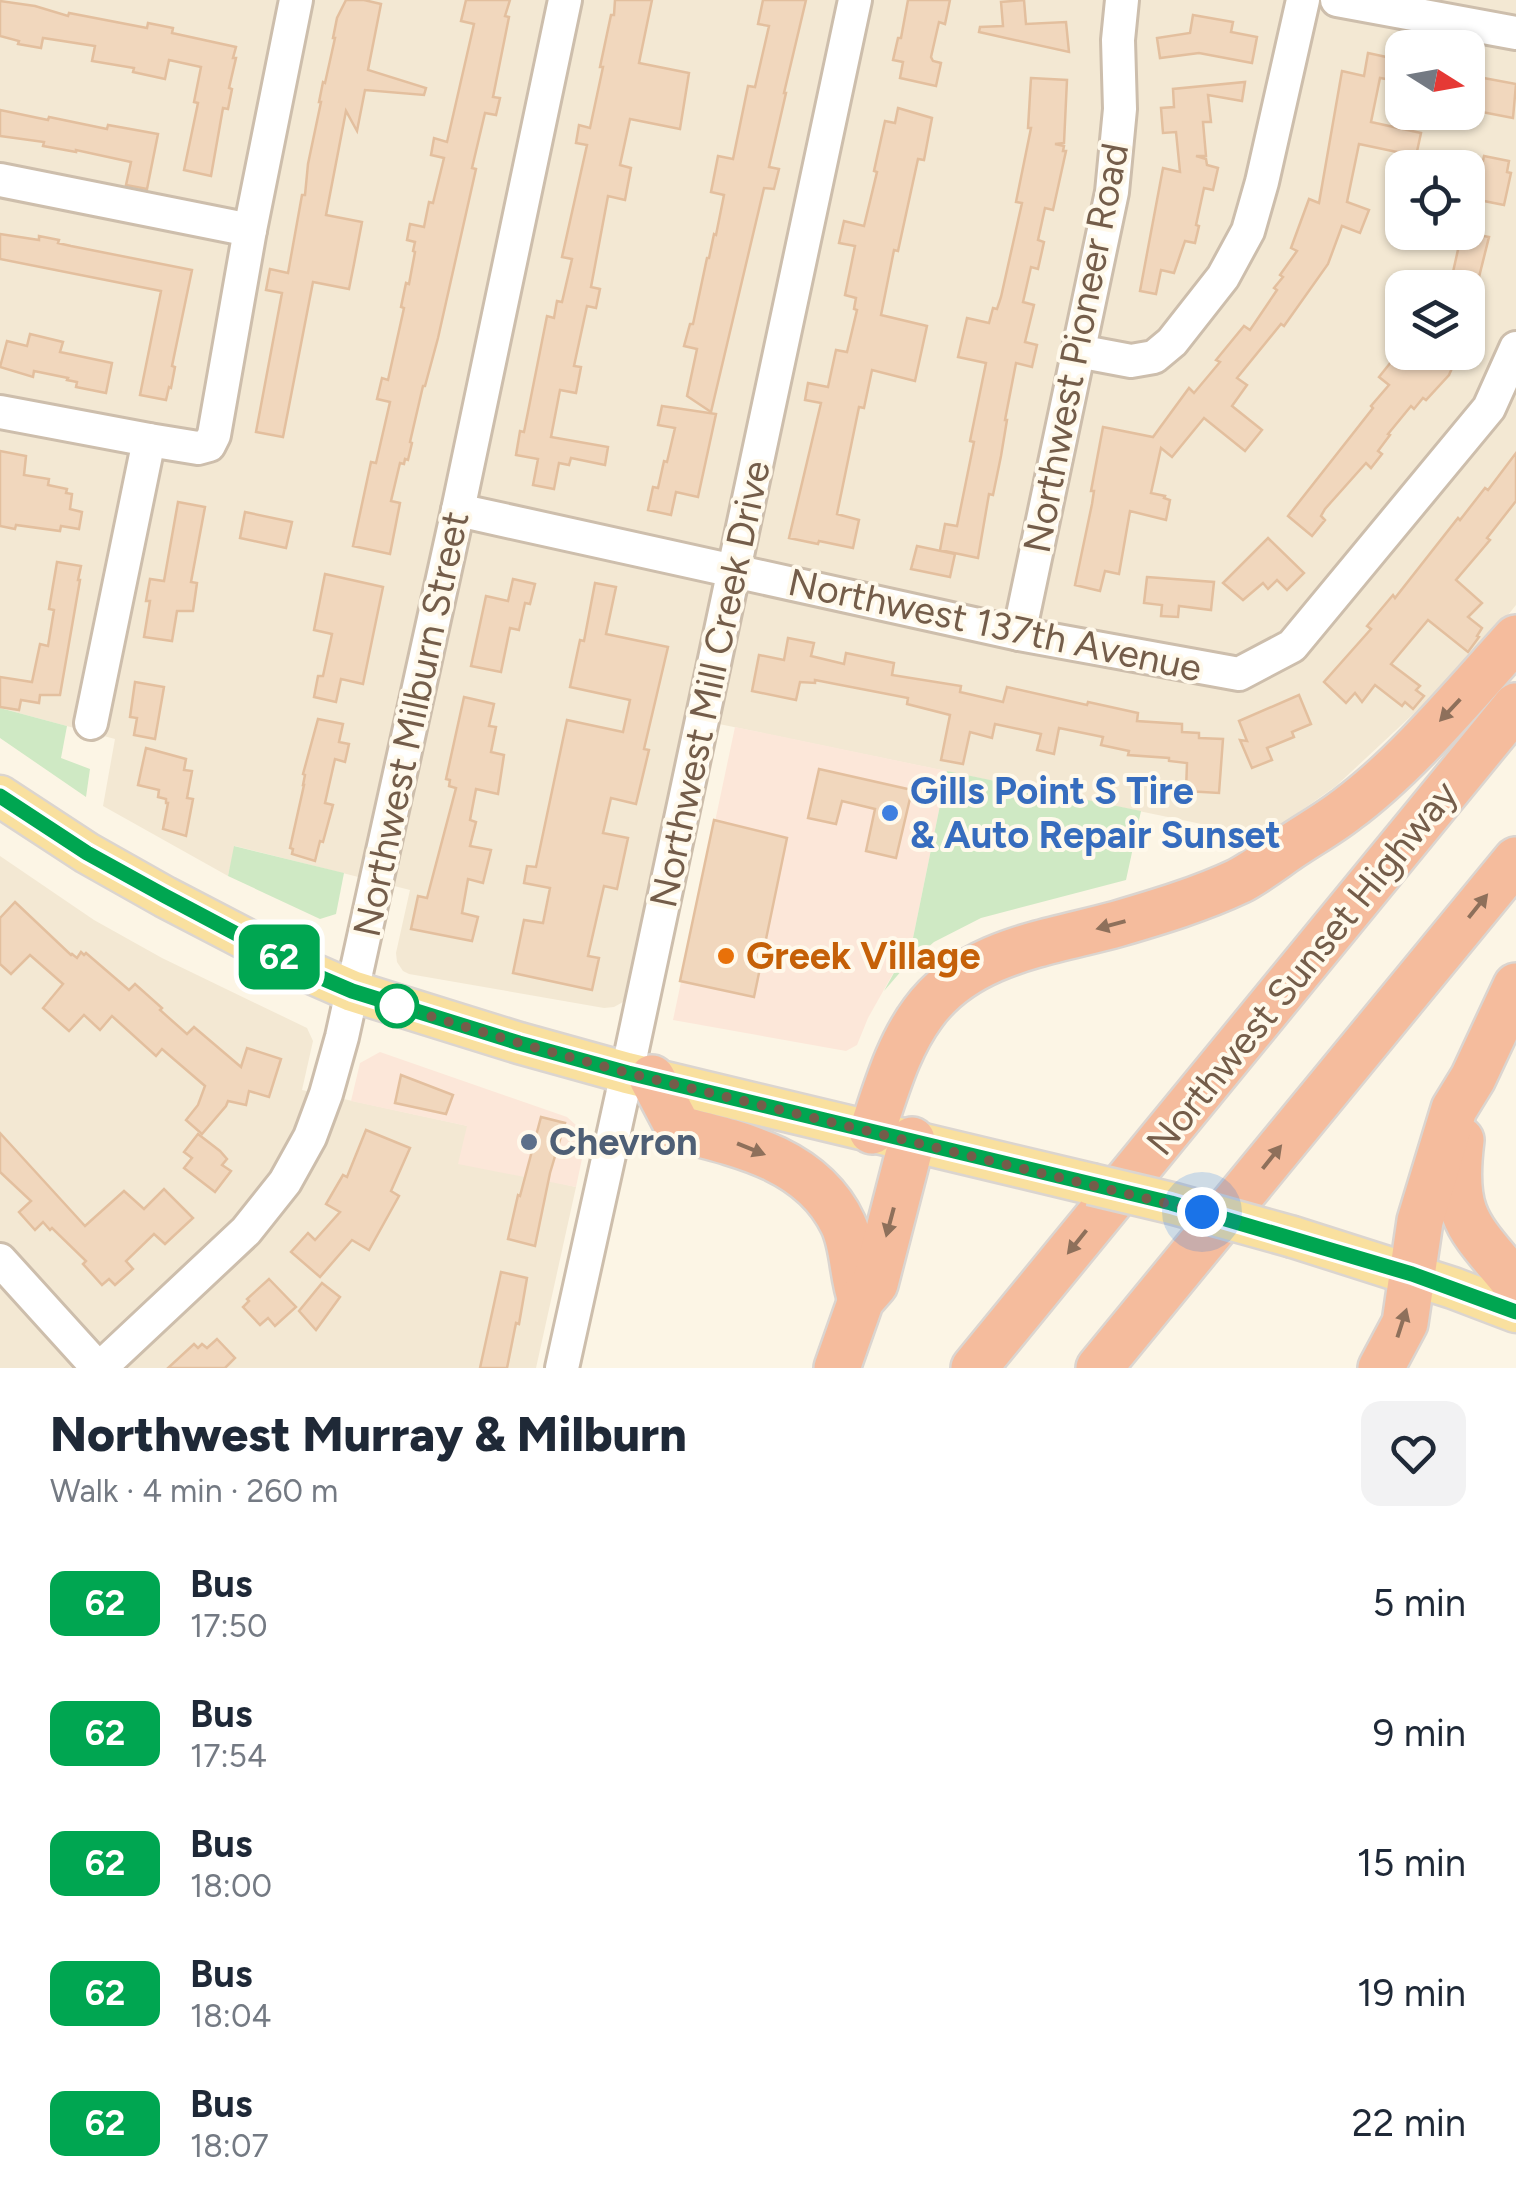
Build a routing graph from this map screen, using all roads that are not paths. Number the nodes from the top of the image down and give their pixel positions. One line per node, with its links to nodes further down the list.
1 (565, 0): 14 (street, Northwest Milburn Street)
2 (856, 0): 15 (street, Northwest Mill Creek Drive)
3 (1122, 0): 11 (street, Northwest Pioneer Road)
4 (1303, 0): 11 (street)
5 (1337, 0): 7 (street)
6 (292, 1): 9 (street)
7 (1516, 33)
8 (0, 180): 9 (street)
9 (250, 230): 13 (street)
10 (1516, 348): 16 (street, Northwest 137th Avenue)
11 (1078, 351): 16 (street, Northwest Pioneer Road)
12 (0, 412): 13 (street)
13 (149, 440): 19 (street)
14 (458, 510): 15 (street, Northwest 137th Avenue); 23 (street, Northwest Milburn Street)
15 (733, 571): 16 (street, Northwest 137th Avenue); 24 (street, Northwest Mill Creek Drive)
16 (1019, 634)
17 (1516, 638): 26 (highway, one-way to 26)
18 (1516, 706): 35 (highway, Northwest Sunset Highway, one-way to 35)
19 (91, 723)
20 (0, 796): 23 (main road)
21 (1516, 860): 36 (highway, one-way to 21)
22 (1516, 986): 25 (highway)
23 (352, 991): 24 (main road); 32 (street, Northwest Milburn Street)
24 (640, 1076): 26 (main road); 30 (highway, one-way to 30); 33 (street, Northwest Mill Creek Drive)
25 (1473, 1078): 28 (highway); 29 (highway)
26 (892, 1135): 28 (main road, bridge); 30 (highway, one-way to 30)
27 (0, 1260): 32 (street)
28 (1412, 1274): 31 (main road); 37 (highway, one-way to 28)
29 (1516, 1284)
30 (861, 1300): 34 (highway)
31 (1516, 1312)
32 (99, 1368)
33 (562, 1368)
34 (837, 1368)
35 (974, 1368)
36 (1099, 1368)
37 (1381, 1368)

